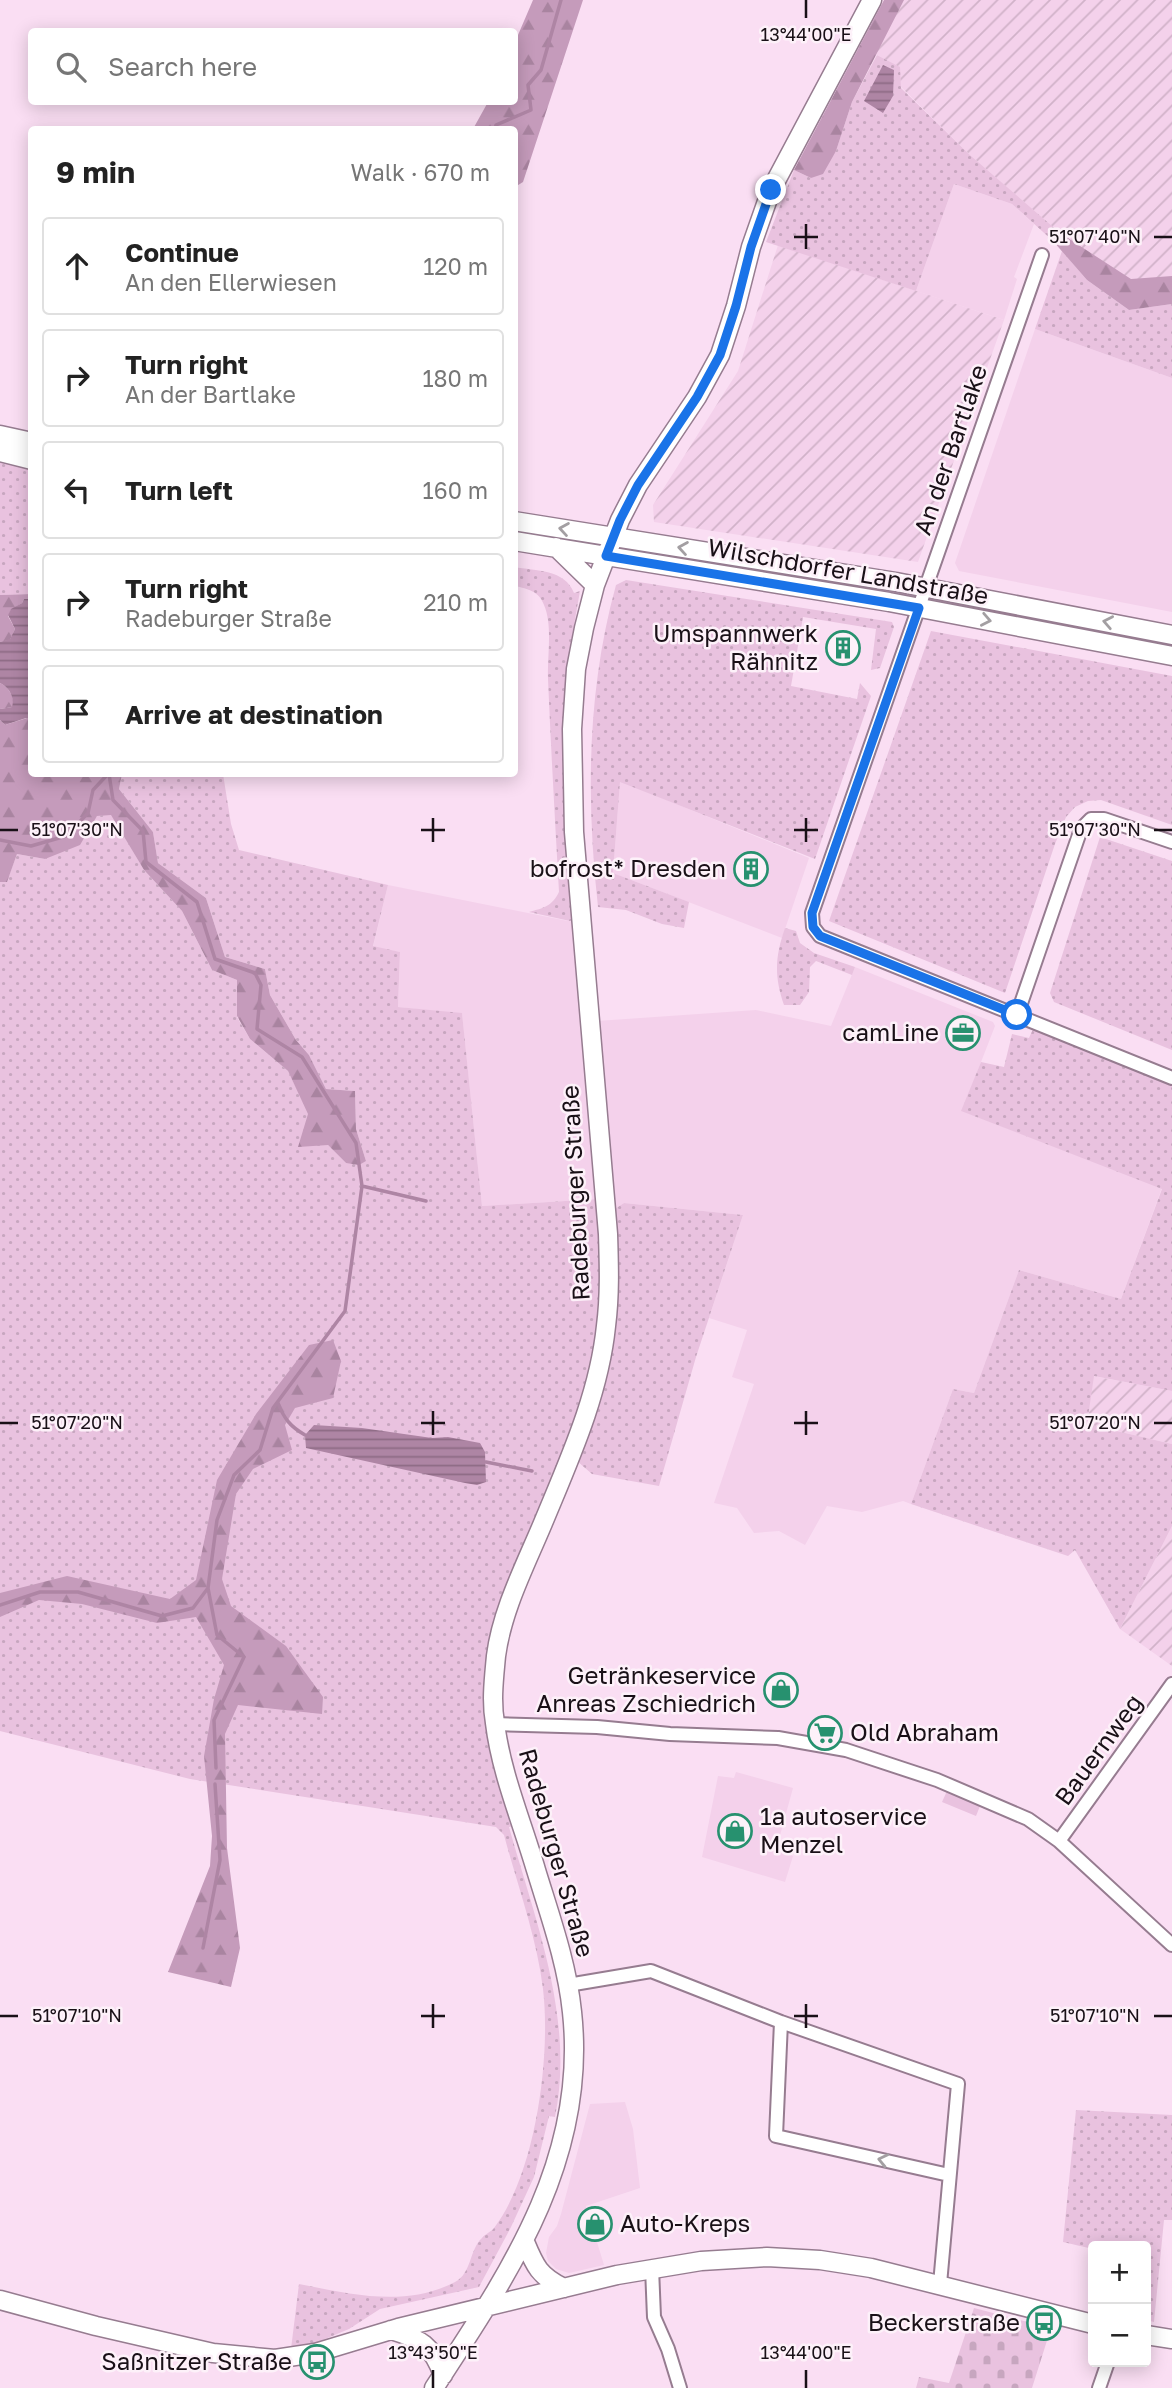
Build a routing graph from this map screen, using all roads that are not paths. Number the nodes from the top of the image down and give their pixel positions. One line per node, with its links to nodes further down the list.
1 (872, 0): 8 (main road, Radeburger Straße)
2 (1042, 255): 13 (street, An der Bartlake)
3 (0, 435): 4 (main road)
4 (28, 441)
5 (0, 452): 6 (main road)
6 (28, 459)
7 (518, 522): 8 (main road, Wilschdorfer Landstraße, one-way to 7)
8 (613, 537): 11 (main road, Radeburger Straße); 13 (main road, Wilschdorfer Landstraße, one-way to 8)
9 (518, 542): 10 (main road, Wilschdorfer Landstraße)
10 (556, 547): 11 (main road, Wilschdorfer Landstraße); 12 (main road)
11 (606, 556): 12 (main road, Radeburger Straße); 14 (main road, Wilschdorfer Landstraße)
12 (595, 585): 21 (main road, Radeburger Straße)
13 (926, 587): 14 (street, An der Bartlake); 15 (main road, Wilschdorfer Landstraße, one-way to 13)
14 (919, 608): 16 (main road, Wilschdorfer Landstraße, one-way to 16); 18 (street, An der Bartlake)
15 (1172, 635)
16 (1172, 656)
17 (1172, 842): 18 (street)
18 (1017, 1015): 19 (street)
19 (1172, 1078)
20 (1172, 1684): 22 (street, Bauernweg)
21 (495, 1724): 22 (street, Bauernweg); 24 (main road, Radeburger Straße)
22 (1059, 1841): 23 (street, Bauernweg)
23 (1172, 1945)
24 (568, 1985): 25 (street); 27 (main road, Radeburger Straße)
25 (781, 2022): 26 (street); 26 (street, one-way to 25)
26 (949, 2175): 29 (street)
27 (525, 2242): 30 (main road); 32 (main road, Radeburger Straße)
28 (652, 2268): 29 (main road); 30 (main road); 39 (street)
29 (940, 2284): 33 (main road)
30 (564, 2288): 32 (main road)
31 (0, 2300): 34 (main road)
32 (488, 2306): 34 (main road); 38 (main road, Radeburger Straße)
33 (1088, 2323)
34 (390, 2330): 38 (main road)
35 (1151, 2336): 36 (main road)
36 (1172, 2339)
37 (1106, 2367): 40 (street)
38 (438, 2382)
39 (680, 2388)
40 (1099, 2388)

